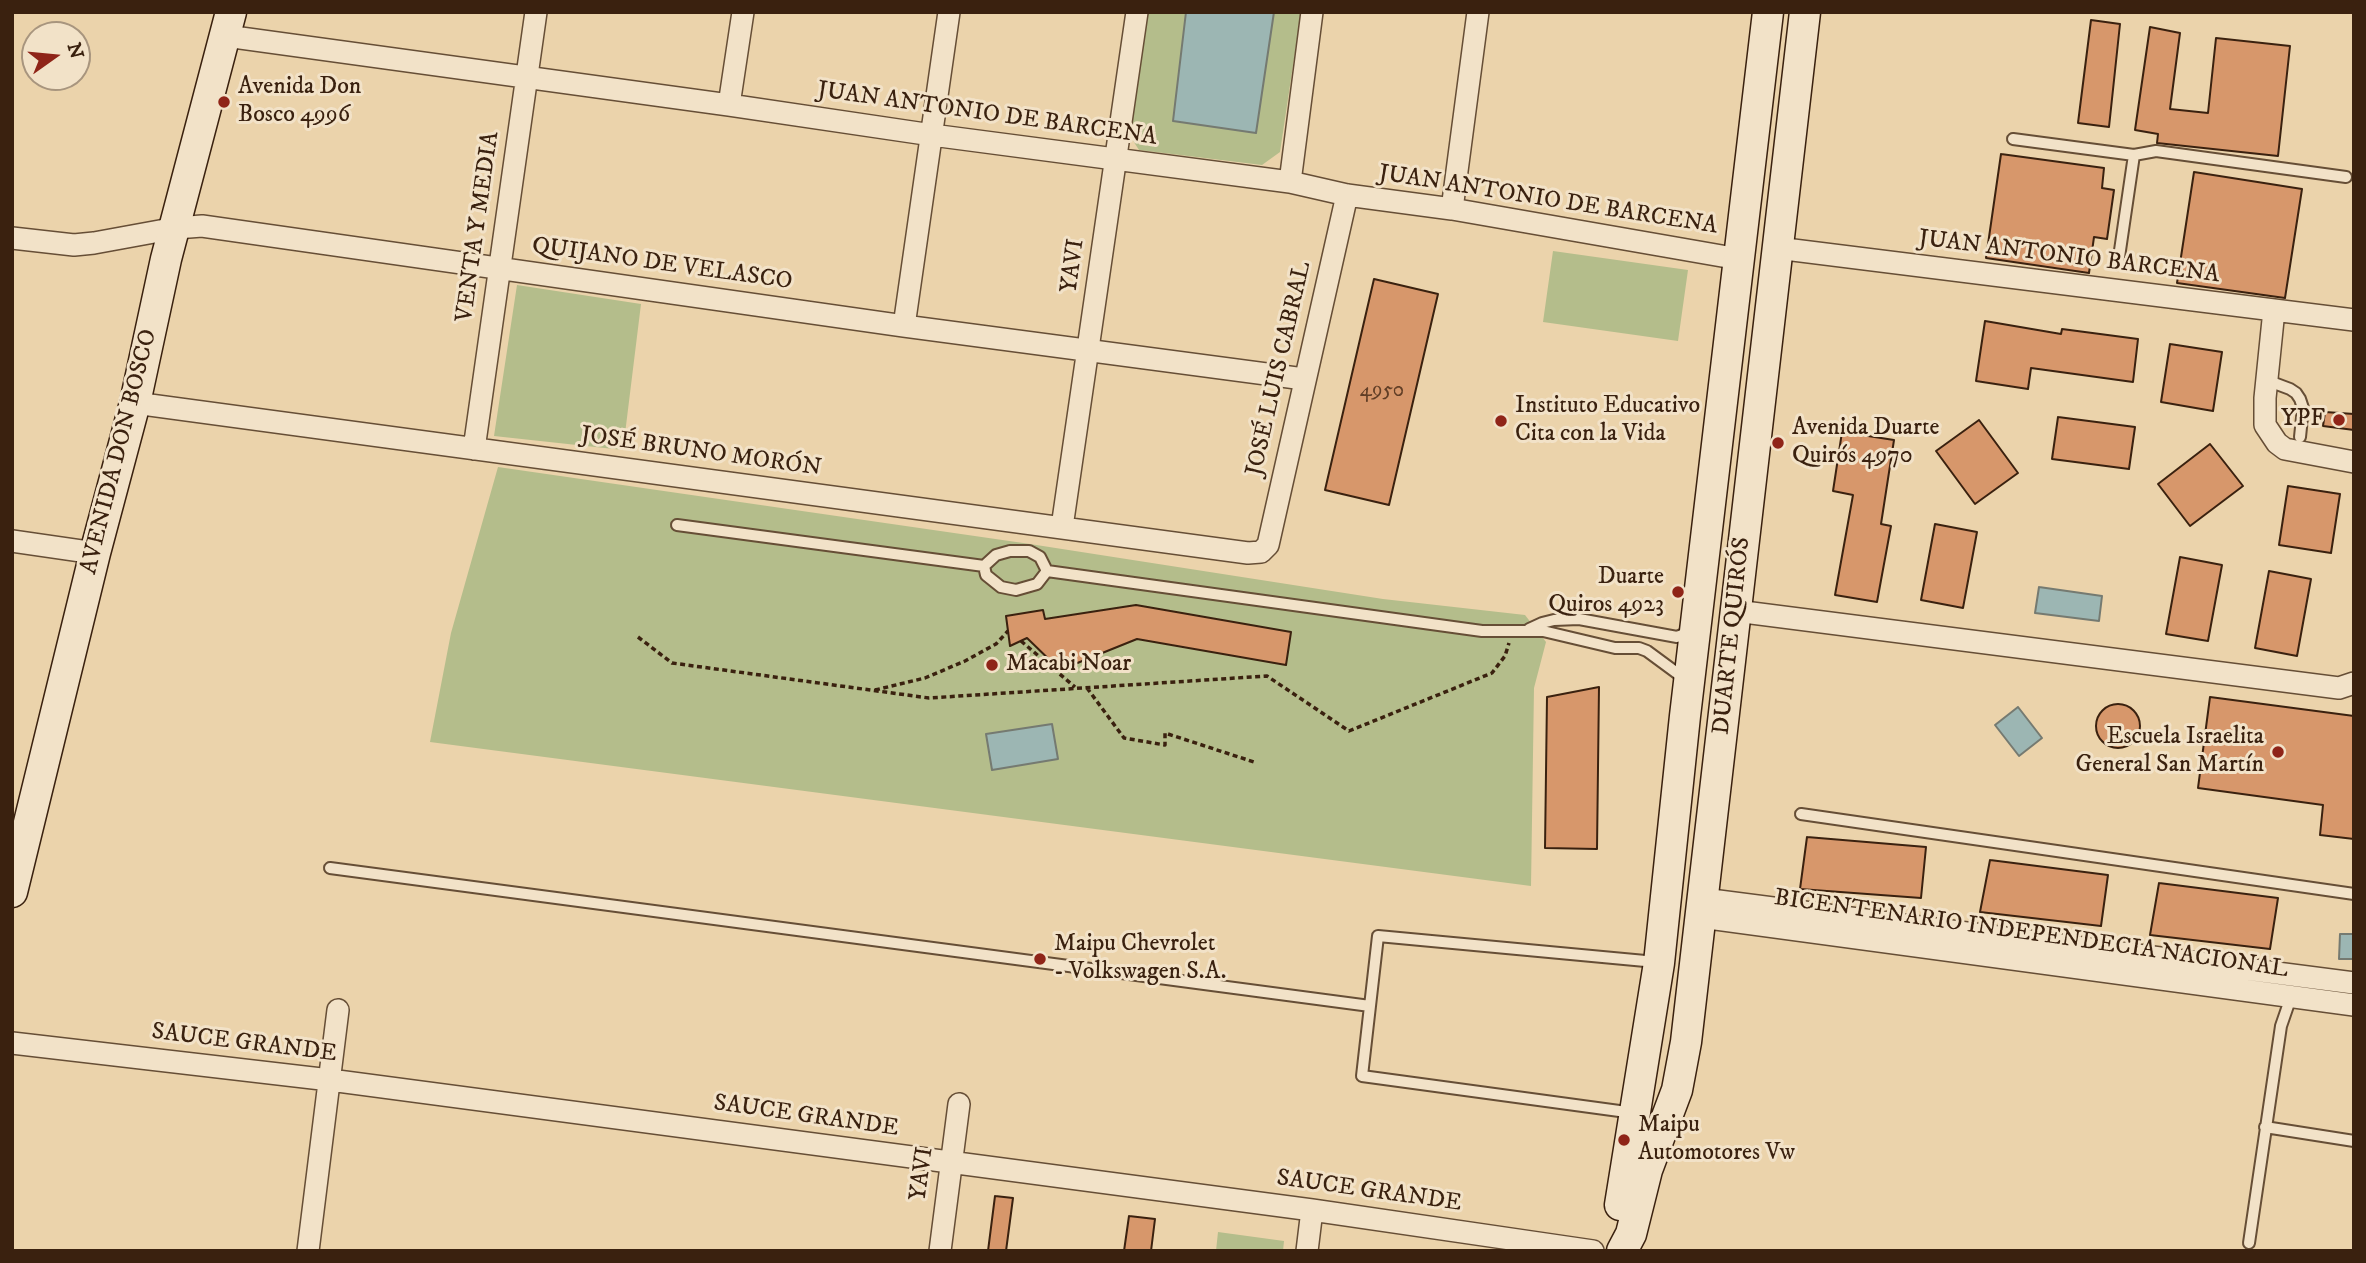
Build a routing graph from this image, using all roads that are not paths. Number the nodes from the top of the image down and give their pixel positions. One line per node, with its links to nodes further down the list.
1 (537, 12): 10 (street, VENTA Y MEDIA)
2 (743, 12): 11 (street)
3 (949, 12): 12 (street)
4 (1137, 12): 15 (street, YAVI)
5 (1312, 12): 17 (street)
6 (1478, 12): 19 (street)
7 (1768, 12): 23 (main road, DUARTE QUIRÓS)
8 (1805, 12): 22 (main road, DUARTE QUIRÓS)
9 (228, 24): 10 (street, JUAN ANTONIO DE BARCENA); 20 (main road, AVENIDA DON BOSCO)
10 (527, 77): 11 (street, JUAN ANTONIO DE BARCENA); 25 (street, VENTA Y MEDIA)
11 (729, 105): 12 (street, JUAN ANTONIO DE BARCENA)
12 (932, 135): 15 (street, JUAN ANTONIO DE BARCENA); 28 (street)
13 (2013, 139): 14 (lane)
14 (2133, 156): 16 (lane); 24 (lane)
15 (1116, 159): 17 (street, JUAN ANTONIO DE BARCENA); 29 (street, YAVI)
16 (2351, 177)
17 (1290, 182): 18 (street, JUAN ANTONIO DE BARCENA)
18 (1347, 195): 19 (street, JUAN ANTONIO DE BARCENA); 30 (street, JOSÉ LUIS CABRAL)
19 (1452, 209): 23 (street, JUAN ANTONIO DE BARCENA)
20 (176, 228): 21 (street, QUIJANO DE VELASCO); 25 (street, QUIJANO DE VELASCO); 32 (main road, AVENIDA DON BOSCO)
21 (12, 238)
22 (1777, 248): 26 (street, JUAN ANTONIO BARCENA); 43 (main road, DUARTE QUIRÓS)
23 (1739, 259): 45 (main road, DUARTE QUIRÓS)
24 (2118, 264)
25 (500, 268): 28 (street, QUIJANO DE VELASCO); 34 (street, VENTA Y MEDIA)
26 (2274, 310): 27 (street, JUAN ANTONIO BARCENA); 31 (street)
27 (2354, 320)
28 (904, 326): 29 (street, QUIJANO DE VELASCO)
29 (1088, 349): 30 (street, QUIJANO DE VELASCO); 37 (street, YAVI)
30 (1304, 379): 39 (street, JOSÉ LUIS CABRAL)
31 (2266, 380): 33 (lane); 35 (street)
32 (135, 402): 34 (street, JOSÉ BRUNO MORÓN); 40 (main road, AVENIDA DON BOSCO)
33 (2300, 437)
34 (474, 449): 37 (street, JOSÉ BRUNO MORÓN)
35 (2354, 462)
36 (677, 525): 41 (lane)
37 (1062, 527): 39 (street, JOSÉ BRUNO MORÓN)
38 (12, 541): 40 (street)
39 (1261, 552)
40 (95, 553): 50 (main road, AVENIDA DON BOSCO)
41 (984, 566): 42 (lane); 42 (lane)
42 (1047, 571): 44 (lane)
43 (1736, 611): 47 (street); 52 (main road, DUARTE QUIRÓS)
44 (1529, 629): 45 (lane); 46 (lane)
45 (1696, 629): 46 (main road, DUARTE QUIRÓS)
46 (1690, 683): 53 (main road, DUARTE QUIRÓS)
47 (2354, 683)
48 (1801, 814): 51 (lane)
49 (330, 868): 57 (lane)
50 (12, 892)
51 (2354, 894)
52 (1702, 908): 54 (street, BICENTENARIO INDEPENDECIA NACIONAL); 55 (street, BICENTENARIO INDEPENDECIA NACIONAL); 72 (main road, DUARTE QUIRÓS)
53 (1659, 963): 57 (lane); 62 (main road, DUARTE QUIRÓS)
54 (2354, 984): 55 (street)
55 (2291, 997): 56 (street, BICENTENARIO INDEPENDECIA NACIONAL); 63 (lane)
56 (2354, 1005)
57 (1370, 1006): 62 (lane)
58 (338, 1010): 60 (street)
59 (12, 1042): 60 (street, SAUCE GRANDE)
60 (330, 1080): 65 (street, SAUCE GRANDE); 68 (street)
61 (959, 1104): 65 (street, YAVI)
62 (1636, 1113): 72 (main road, DUARTE QUIRÓS)
63 (2266, 1127): 64 (lane); 67 (lane)
64 (2354, 1141)
65 (951, 1163): 66 (street, SAUCE GRANDE); 69 (street, YAVI)
66 (1312, 1210): 70 (street); 71 (street, SAUCE GRANDE)
67 (2249, 1243)
68 (308, 1251)
69 (940, 1251)
70 (1307, 1251)
71 (1593, 1251)
72 (1621, 1251)

